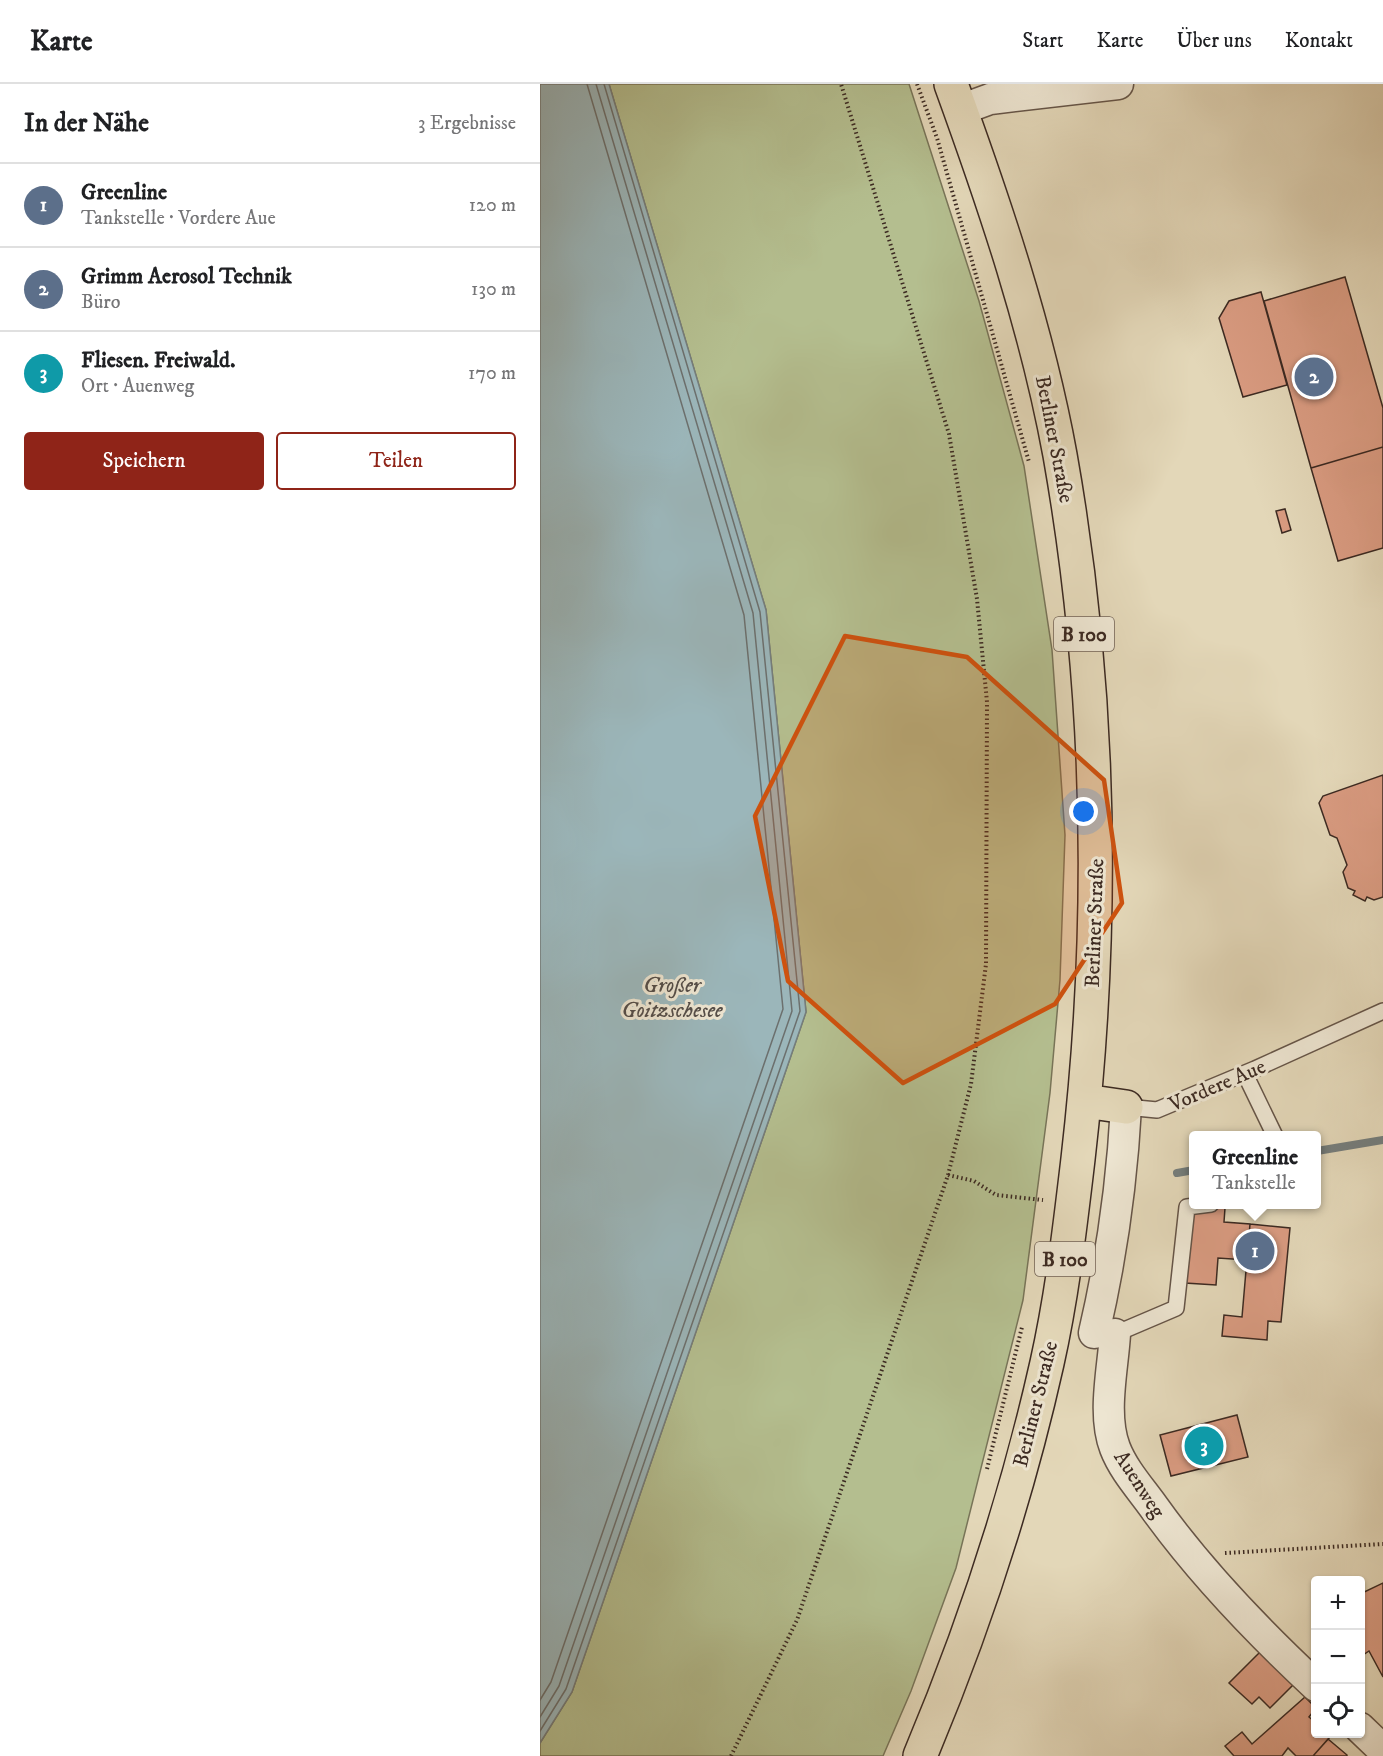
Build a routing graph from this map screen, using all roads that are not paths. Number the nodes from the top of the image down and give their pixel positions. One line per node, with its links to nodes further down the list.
1 (1118, 84): 2 (street)
2 (955, 97): 5 (main road, Berliner Straße / B 100)
3 (1383, 1011): 4 (lane, Vordere Aue)
4 (1245, 1074): 6 (lane, Vordere Aue); 7 (lane)
5 (1085, 1101): 6 (main road); 13 (main road, Berliner Straße / B 100)
6 (1125, 1107): 9 (street)
7 (1273, 1131)
8 (1189, 1207): 9 (lane)
9 (1105, 1334): 10 (street, Auenweg)
10 (1314, 1684)
11 (1365, 1733): 12 (street)
12 (1383, 1750)
13 (920, 1756)

